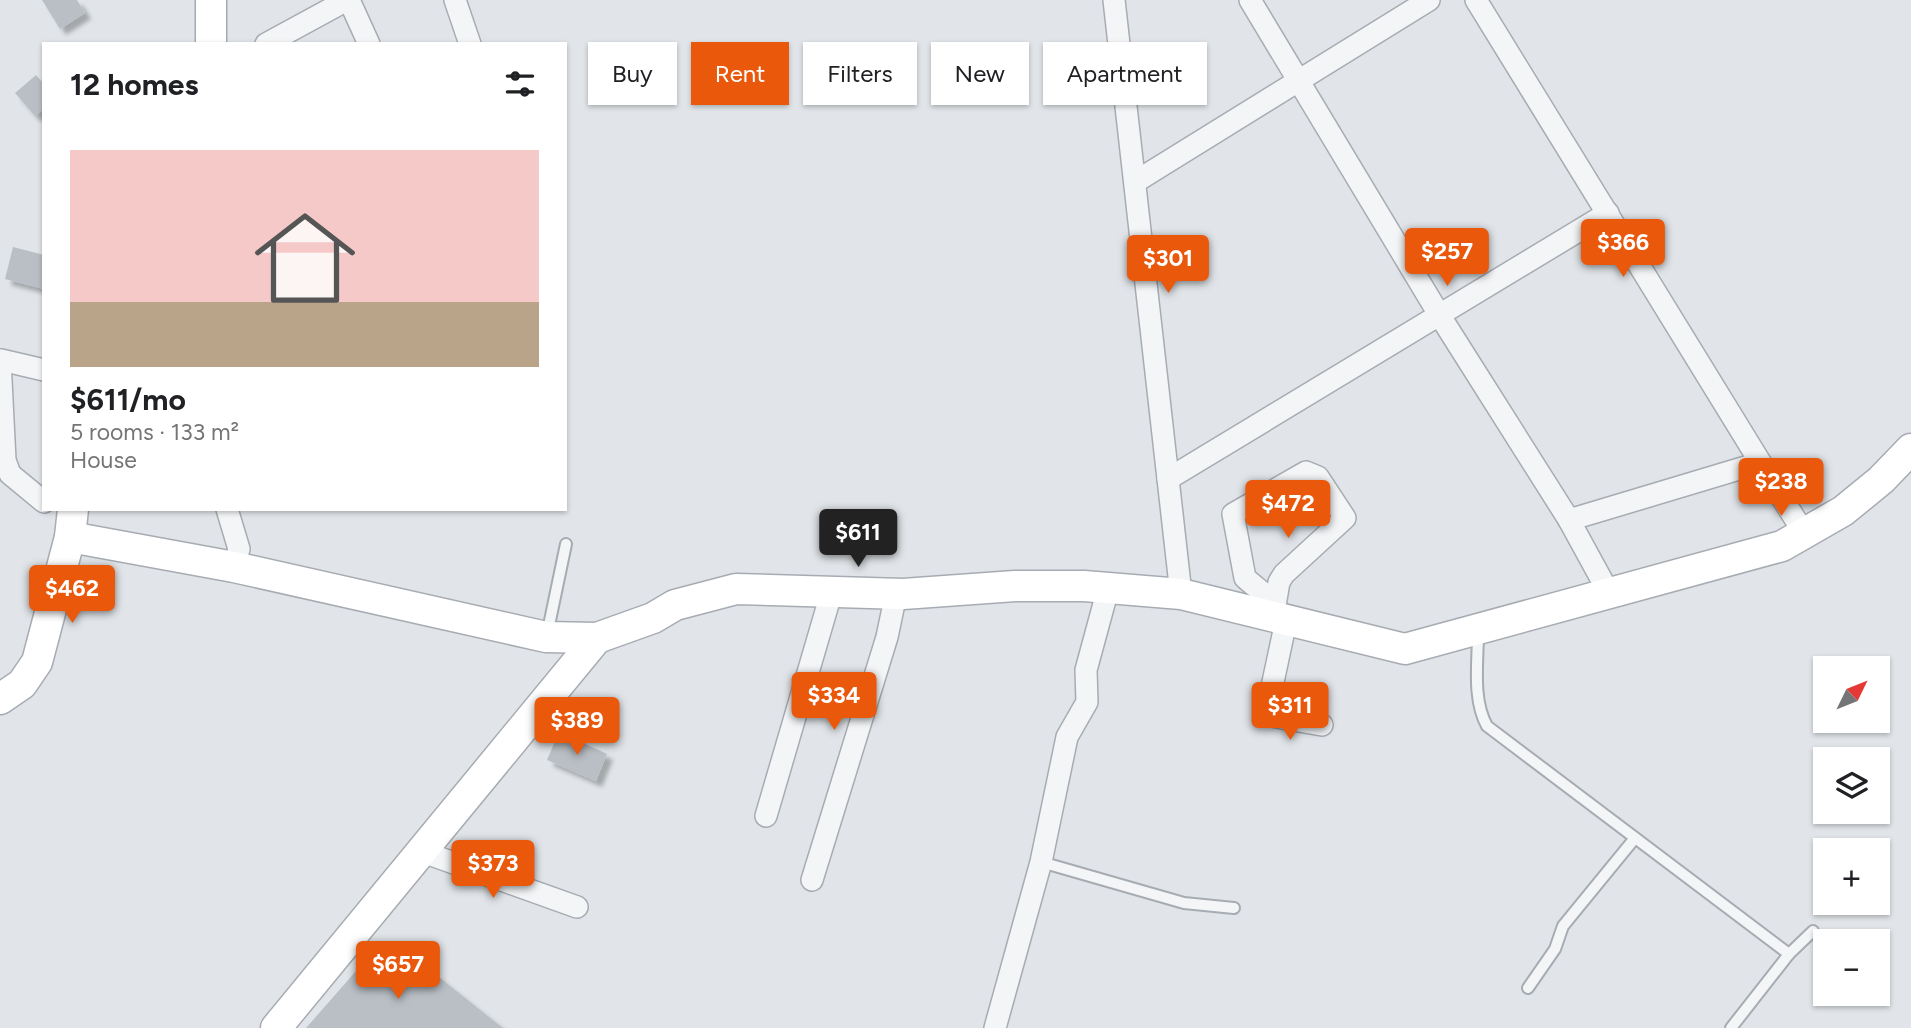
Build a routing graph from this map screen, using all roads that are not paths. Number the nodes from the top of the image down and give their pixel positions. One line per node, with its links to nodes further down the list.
1 (211, 0): 8 (street)
2 (348, 0): 9 (street); 10 (street)
3 (455, 0): 11 (street)
4 (1114, 0): 13 (street)
5 (1250, 0): 12 (street)
6 (1429, 0): 12 (street)
7 (1476, 0): 14 (street)
8 (211, 42)
9 (271, 42)
10 (368, 42)
11 (469, 42)
12 (1299, 83): 13 (street); 15 (street)
13 (1135, 182): 20 (street)
14 (1608, 213): 15 (street); 19 (street)
15 (1440, 316): 20 (street); 24 (street)
16 (0, 360): 17 (street); 21 (street)
17 (42, 370)
18 (1911, 449): 25 (street)
19 (1759, 463): 24 (street); 25 (street)
20 (1168, 479): 31 (street)
21 (42, 500)
22 (228, 511): 27 (street)
23 (68, 519): 27 (street); 37 (street)
24 (1569, 520): 32 (street)
25 (1805, 536): 32 (street)
26 (566, 544): 35 (lane)
27 (234, 567): 35 (street)
28 (1108, 589): 30 (street); 31 (street); 42 (street)
29 (831, 594): 30 (street); 36 (street); 39 (street)
30 (897, 594): 43 (street)
31 (1181, 594): 33 (street)
32 (1610, 595): 34 (street)
33 (1278, 614): 33 (street); 34 (street); 38 (street)
34 (1478, 629): 40 (lane)
35 (546, 637): 36 (street)
36 (597, 638): 41 (street)
37 (0, 699)
38 (1322, 725)
39 (766, 816)
40 (1635, 838): 47 (lane); 48 (lane)
41 (423, 852): 44 (street); 49 (street)
42 (1041, 862): 45 (lane); 50 (street)
43 (812, 880)
44 (577, 907)
45 (1234, 908)
46 (1813, 931): 47 (lane)
47 (1789, 954): 51 (lane)
48 (1528, 988)
49 (276, 1028)
50 (995, 1028)
51 (1731, 1028)

